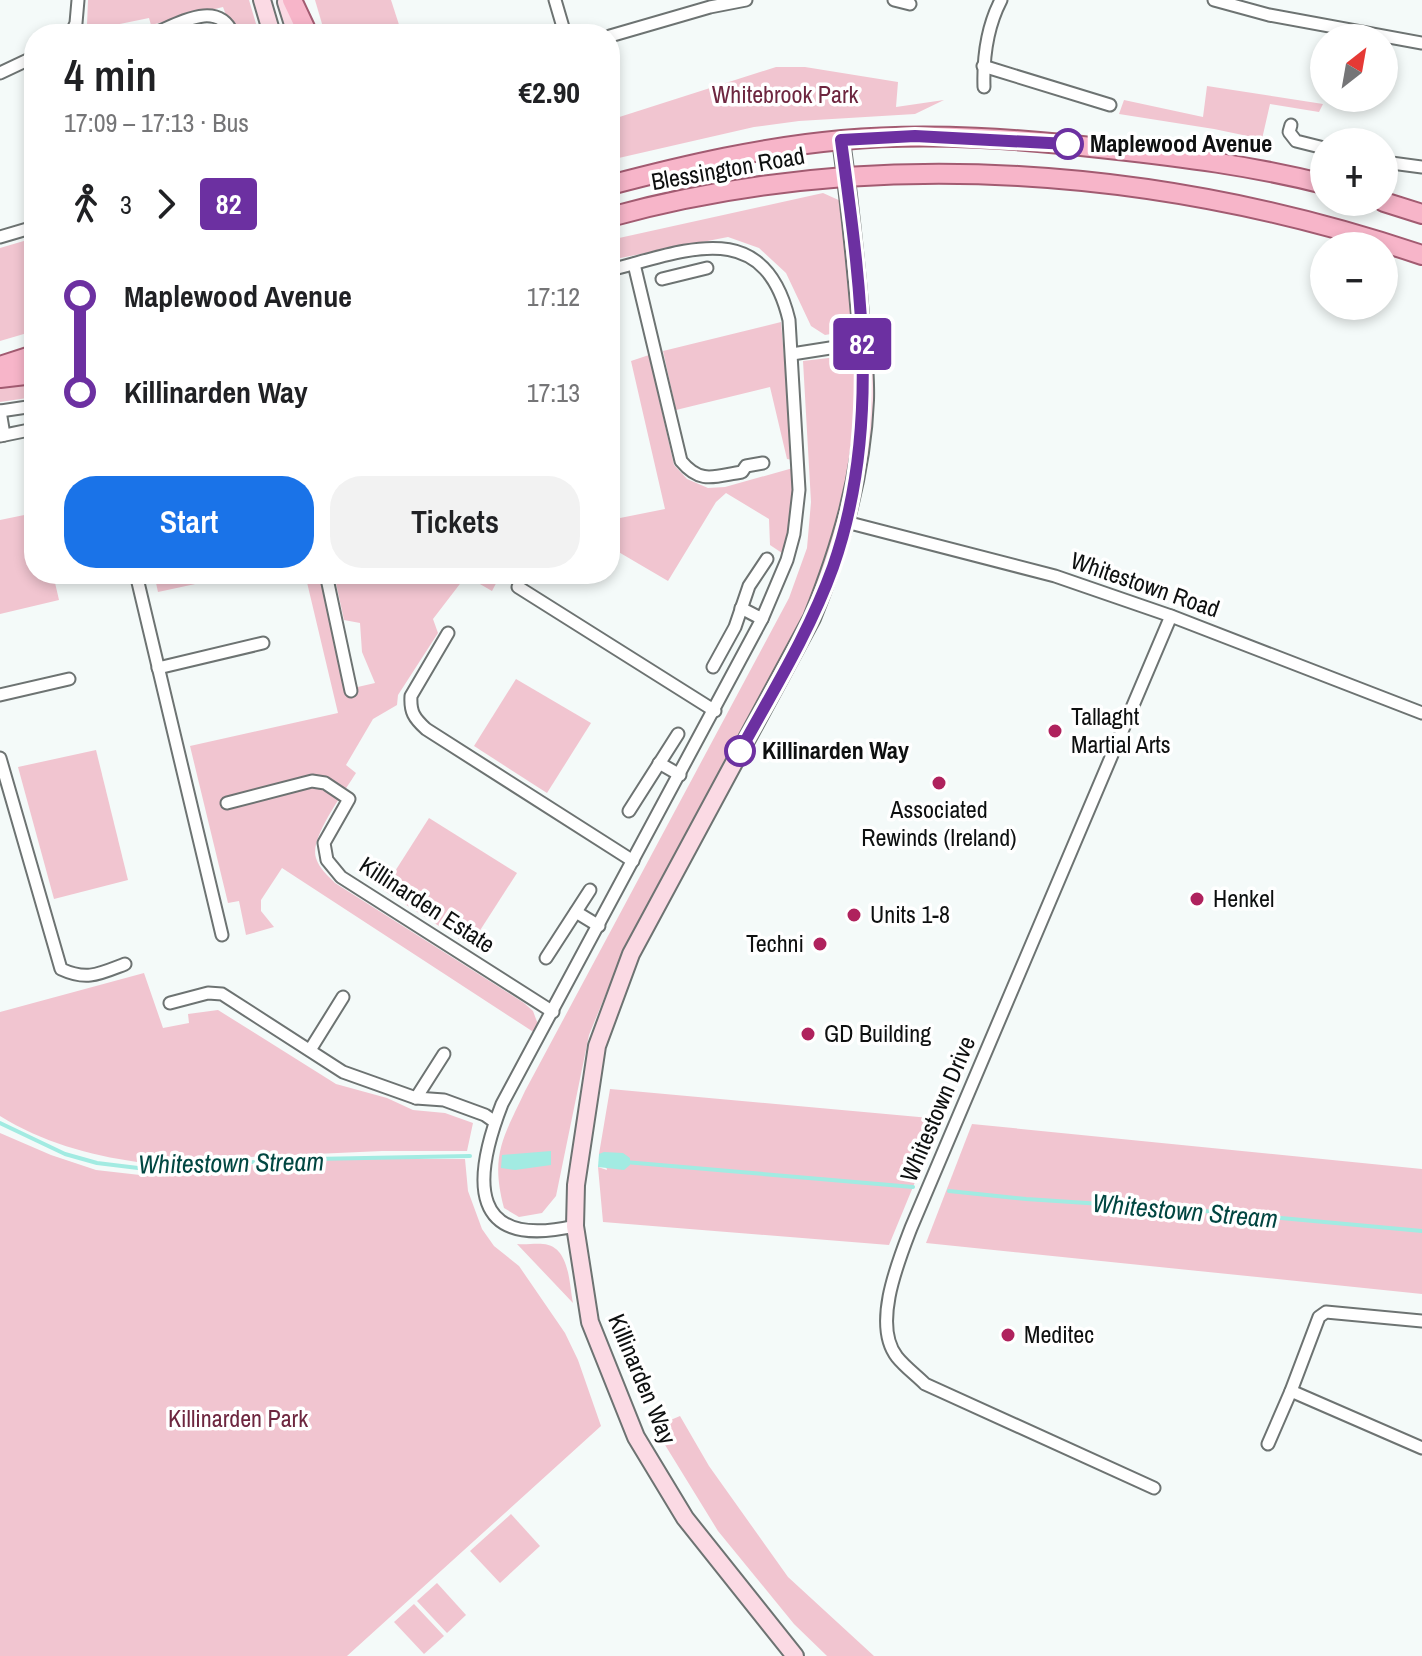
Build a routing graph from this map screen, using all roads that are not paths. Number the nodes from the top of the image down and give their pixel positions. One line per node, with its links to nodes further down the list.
1 (78, 0): 10 (street)
2 (262, 0): 13 (street)
3 (289, 0): 14 (street); 15 (main road)
4 (555, 0): 16 (street)
5 (746, 0): 17 (street)
6 (894, 0): 9 (street)
7 (1001, 0): 20 (street)
8 (1214, 0): 18 (street)
9 (910, 4)
10 (76, 24)
11 (178, 24): 12 (street)
12 (229, 24)
13 (269, 24)
14 (294, 24)
15 (302, 24)
16 (562, 24)
17 (620, 33)
18 (1422, 43)
19 (24, 62): 21 (street)
20 (983, 66): 22 (street); 23 (street)
21 (0, 73)
22 (984, 87)
23 (1110, 105)
24 (1291, 125): 26 (street)
25 (841, 140): 29 (street, Killinarden Way); 30 (main road, Blessington Road); 31 (main road, Blessington Road)
26 (1310, 144)
27 (1398, 164): 28 (street)
28 (1422, 167)
29 (846, 176): 34 (main road, Blessington Road); 38 (main road, Blessington Road); 44 (street, Killinarden Way)
30 (1310, 181)
31 (620, 183)
32 (1398, 206): 33 (main road)
33 (1422, 214)
34 (620, 215)
35 (24, 230): 36 (street)
36 (0, 237)
37 (689, 251): 39 (street); 42 (street); 45 (street)
38 (1422, 255)
39 (634, 264): 40 (street); 54 (street)
40 (620, 268)
41 (707, 268): 42 (street)
42 (695, 271): 43 (street)
43 (662, 279)
44 (862, 343): 45 (street); 55 (street, Killinarden Way)
45 (792, 354): 62 (street)
46 (24, 358): 47 (main road)
47 (0, 366)
48 (24, 375): 49 (main road)
49 (0, 378)
50 (24, 407): 51 (street)
51 (0, 411): 53 (street)
52 (24, 431): 53 (street)
53 (2, 435)
54 (763, 463)
55 (846, 522): 61 (street, Whitestown Road); 92 (street, Killinarden Way)
56 (767, 559): 60 (street)
57 (138, 584): 66 (street)
58 (328, 584): 68 (street)
59 (518, 587): 70 (street)
60 (741, 608): 62 (street); 65 (street)
61 (1171, 616): 71 (street, Whitestown Road); 97 (street, Whitestown Drive)
62 (762, 619): 70 (street)
63 (448, 633): 78 (street)
64 (263, 643): 66 (street)
65 (713, 667)
66 (158, 668): 82 (street)
67 (69, 679): 69 (street)
68 (351, 691)
69 (0, 695)
70 (715, 711): 75 (street)
71 (1422, 713)
72 (678, 734): 74 (street)
73 (0, 758): 84 (street)
74 (659, 763): 75 (street); 77 (street)
75 (680, 775): 78 (street)
76 (227, 803): 87 (street, Killinarden Estate)
77 (629, 811)
78 (633, 861): 81 (street)
79 (590, 890): 80 (street)
80 (576, 912): 81 (street); 83 (street)
81 (599, 926): 87 (street)
82 (222, 935)
83 (546, 958)
84 (125, 964)
85 (343, 997): 88 (street)
86 (170, 1003): 88 (street)
87 (553, 1012): 91 (street)
88 (310, 1050): 90 (street)
89 (444, 1054): 90 (street)
90 (416, 1098): 91 (street)
91 (495, 1122): 92 (street)
92 (575, 1226): 98 (street, Killinarden Way)
93 (1422, 1321): 94 (street)
94 (1291, 1391): 95 (street); 96 (street)
95 (1268, 1444)
96 (1422, 1448)
97 (1154, 1488)
98 (795, 1656)

